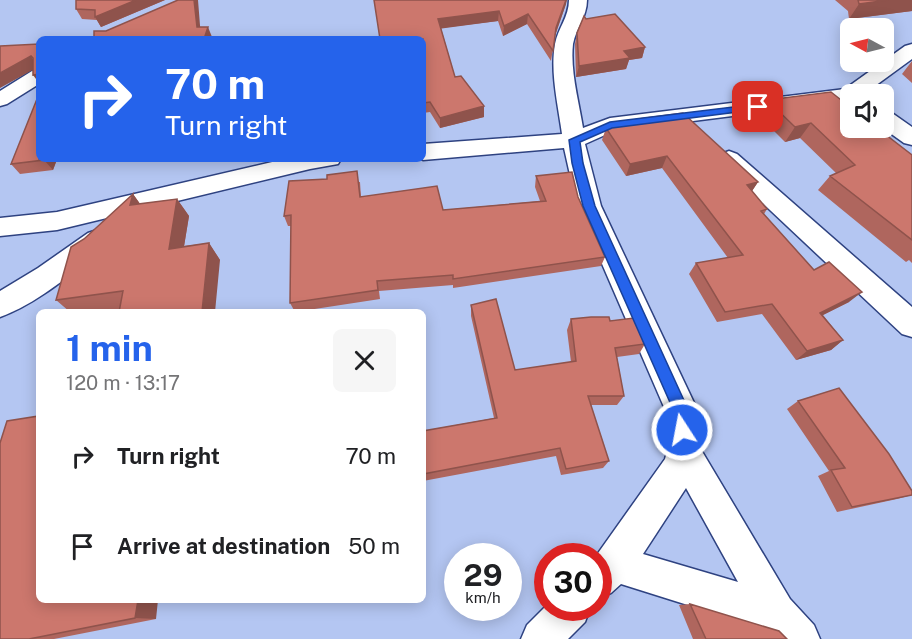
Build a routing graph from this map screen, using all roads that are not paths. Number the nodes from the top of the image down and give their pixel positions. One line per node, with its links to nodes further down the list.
1 (578, 0): 10 (street)
2 (910, 46): 4 (street)
3 (36, 77): 6 (street)
4 (864, 84)
5 (840, 96): 7 (street)
6 (0, 100)
7 (683, 116): 10 (street); 16 (street)
8 (894, 125): 9 (street)
9 (912, 138)
10 (574, 140): 11 (street); 17 (street)
11 (426, 152)
12 (306, 162): 13 (street)
13 (141, 201): 14 (street); 15 (street)
14 (0, 227)
15 (0, 305)
16 (912, 325)
17 (684, 452): 18 (street); 21 (street)
18 (612, 565)
19 (612, 573): 21 (street)
20 (558, 621): 22 (street)
21 (788, 626)
22 (541, 639)

